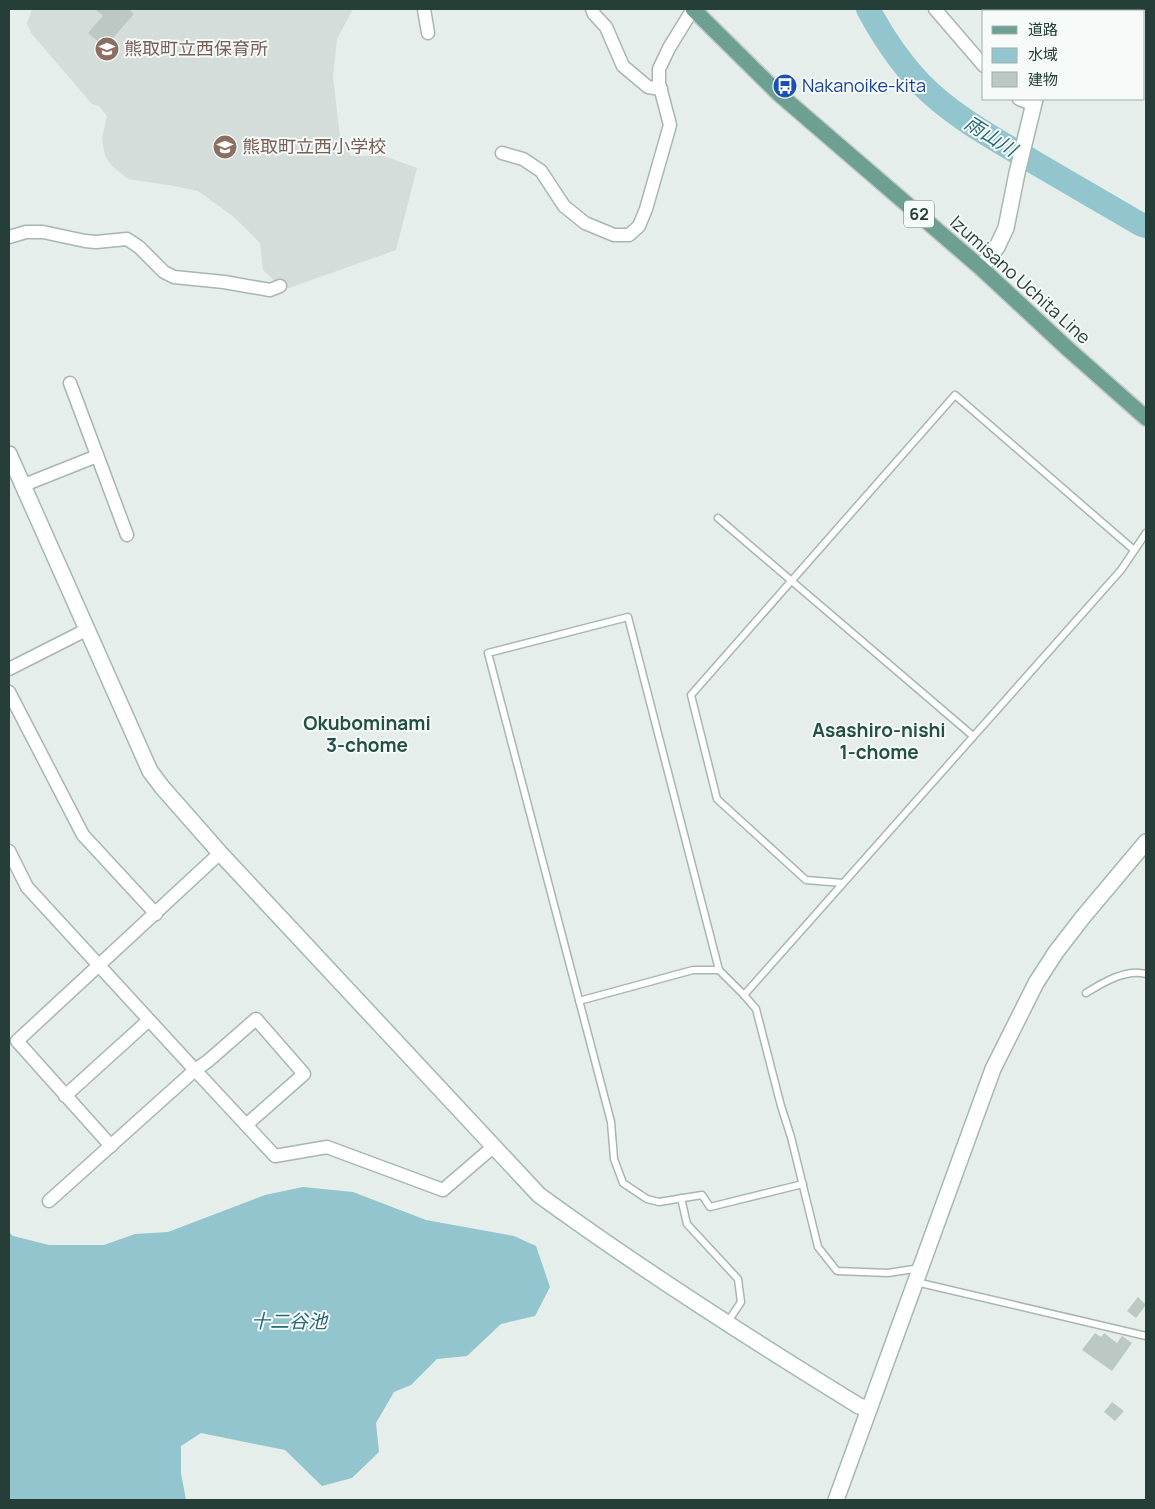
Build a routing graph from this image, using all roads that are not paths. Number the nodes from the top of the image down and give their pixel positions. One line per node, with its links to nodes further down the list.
1 (424, 9): 5 (street)
2 (592, 9): 7 (street)
3 (693, 9): 7 (street); 11 (main road, Izumisano Uchita Line / 62)
4 (934, 9): 6 (street)
5 (428, 33)
6 (982, 64)
7 (661, 89): 9 (street)
8 (1035, 102): 11 (street)
9 (502, 153)
10 (9, 238): 12 (street)
11 (981, 268): 14 (main road, Izumisano Uchita Line / 62)
12 (280, 286)
13 (70, 383): 16 (street)
14 (1146, 418)
15 (9, 454): 17 (street)
16 (97, 456): 17 (street); 20 (street)
17 (24, 485): 23 (street)
18 (718, 518): 22 (lane)
19 (1146, 533): 21 (lane)
20 (127, 535)
21 (1134, 550): 22 (lane); 26 (lane)
22 (791, 580): 26 (lane); 30 (lane)
23 (86, 630): 24 (street); 29 (street)
24 (9, 669)
25 (9, 692): 31 (street)
26 (973, 736): 30 (lane)
27 (1145, 847): 47 (street)
28 (9, 851): 32 (street)
29 (220, 853): 31 (street); 43 (street)
30 (843, 883): 36 (lane)
31 (156, 914): 32 (street)
32 (99, 965): 38 (street); 40 (street)
33 (719, 970): 36 (lane); 37 (lane); 37 (lane)
34 (1146, 974): 35 (lane)
35 (1086, 993)
36 (744, 995): 44 (lane)
37 (579, 1001): 45 (lane)
38 (149, 1020): 39 (street); 40 (street)
39 (195, 1070): 41 (street); 41 (street); 42 (street)
40 (65, 1096): 42 (street)
41 (246, 1125): 43 (street)
42 (110, 1146): 46 (street)
43 (493, 1147): 49 (street)
44 (802, 1184): 45 (lane); 47 (lane)
45 (680, 1198): 49 (lane)
46 (49, 1201)
47 (922, 1268): 48 (street)
48 (916, 1282): 50 (lane); 51 (street)
49 (727, 1323): 51 (street)
50 (1146, 1336)
51 (868, 1409): 52 (street)
52 (836, 1500)

